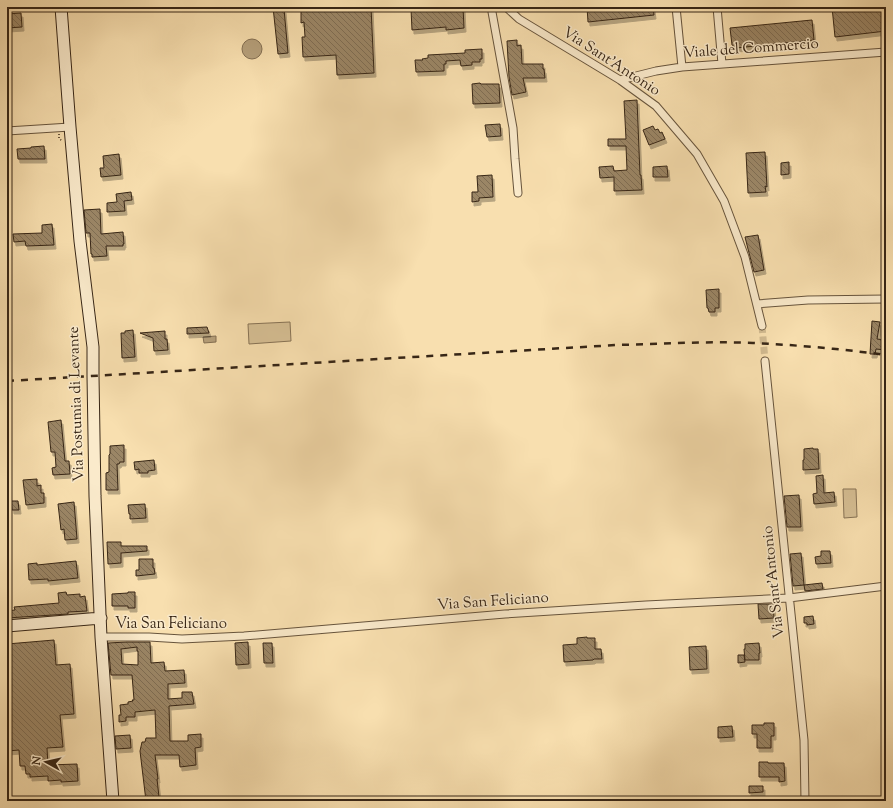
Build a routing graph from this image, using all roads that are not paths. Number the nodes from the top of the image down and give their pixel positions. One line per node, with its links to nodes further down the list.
1 (61, 7): 10 (main road, Via Postumia di Levante)
2 (492, 7): 12 (street)
3 (506, 7): 9 (street, Via Sant'Antonio)
4 (676, 7): 8 (street)
5 (717, 7): 7 (street)
6 (886, 52): 7 (street, Viale del Commercio)
7 (722, 64): 8 (street, Viale del Commercio)
8 (682, 68): 9 (street, Viale del Commercio)
9 (620, 80): 14 (street, Via Sant'Antonio)
10 (70, 127): 11 (street); 19 (main road, Via Postumia di Levante)
11 (7, 131)
12 (518, 193)
13 (886, 299): 14 (street)
14 (757, 304): 15 (street, Via Sant'Antonio)
15 (762, 326)
16 (765, 361): 18 (street, Via Sant'Antonio)
17 (886, 586): 18 (street, Via San Feliciano)
18 (789, 598): 21 (street, Via San Feliciano); 23 (street, Via Sant'Antonio)
19 (101, 618): 20 (main road); 21 (main road, Via Postumia di Levante)
20 (7, 626)
21 (102, 637): 22 (main road, Via Postumia di Levante)
22 (113, 801)
23 (805, 801)

